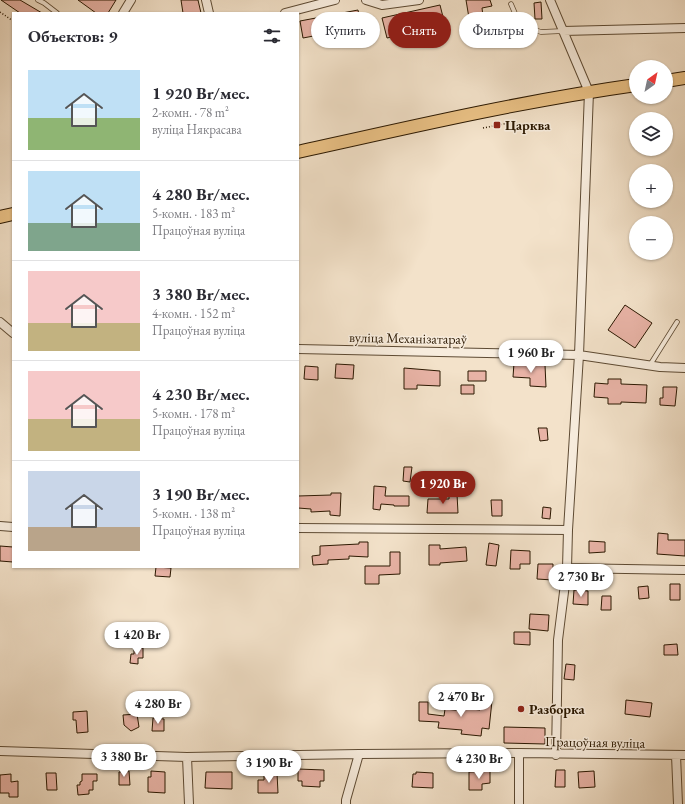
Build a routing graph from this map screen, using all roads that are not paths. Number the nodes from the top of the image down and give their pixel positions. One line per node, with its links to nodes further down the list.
1 (38, 0): 8 (lane)
2 (131, 0): 11 (street)
3 (206, 0): 12 (street)
4 (335, 0): 13 (street)
5 (366, 0): 6 (street)
6 (419, 0)
7 (550, 0): 15 (street)
8 (44, 2): 10 (lane)
9 (511, 4): 15 (lane)
10 (55, 12)
11 (124, 12)
12 (209, 12)
13 (289, 12)
14 (685, 28): 15 (street)
15 (563, 31): 19 (street)
16 (685, 78): 17 (main road)
17 (673, 80)
18 (629, 86): 19 (main road)
19 (589, 92): 20 (main road); 27 (street)
20 (299, 152)
21 (12, 214): 22 (main road)
22 (0, 217)
23 (0, 322): 25 (street)
24 (677, 322): 28 (lane)
25 (12, 332)
26 (299, 349): 27 (street, вуліца Механізатараў)
27 (579, 355): 28 (street, вуліца Механізатараў); 33 (street)
28 (650, 365): 29 (street, вуліца Механізатараў)
29 (685, 368)
30 (0, 526): 31 (street)
31 (12, 527)
32 (299, 528): 33 (street)
33 (568, 530): 34 (street)
34 (567, 568): 35 (street); 39 (street)
35 (685, 570)
36 (0, 751): 42 (street, Працоўная вуліца)
37 (519, 753): 38 (street, Працоўная вуліца); 39 (street, Працоўная вуліца); 45 (street)
38 (359, 754): 42 (street, Працоўная вуліца); 44 (street)
39 (556, 755): 41 (street, Працоўная вуліца)
40 (685, 755): 41 (street, Працоўная вуліца)
41 (676, 756): 46 (street)
42 (187, 757): 43 (street)
43 (189, 804)
44 (346, 804)
45 (519, 804)
46 (678, 804)

